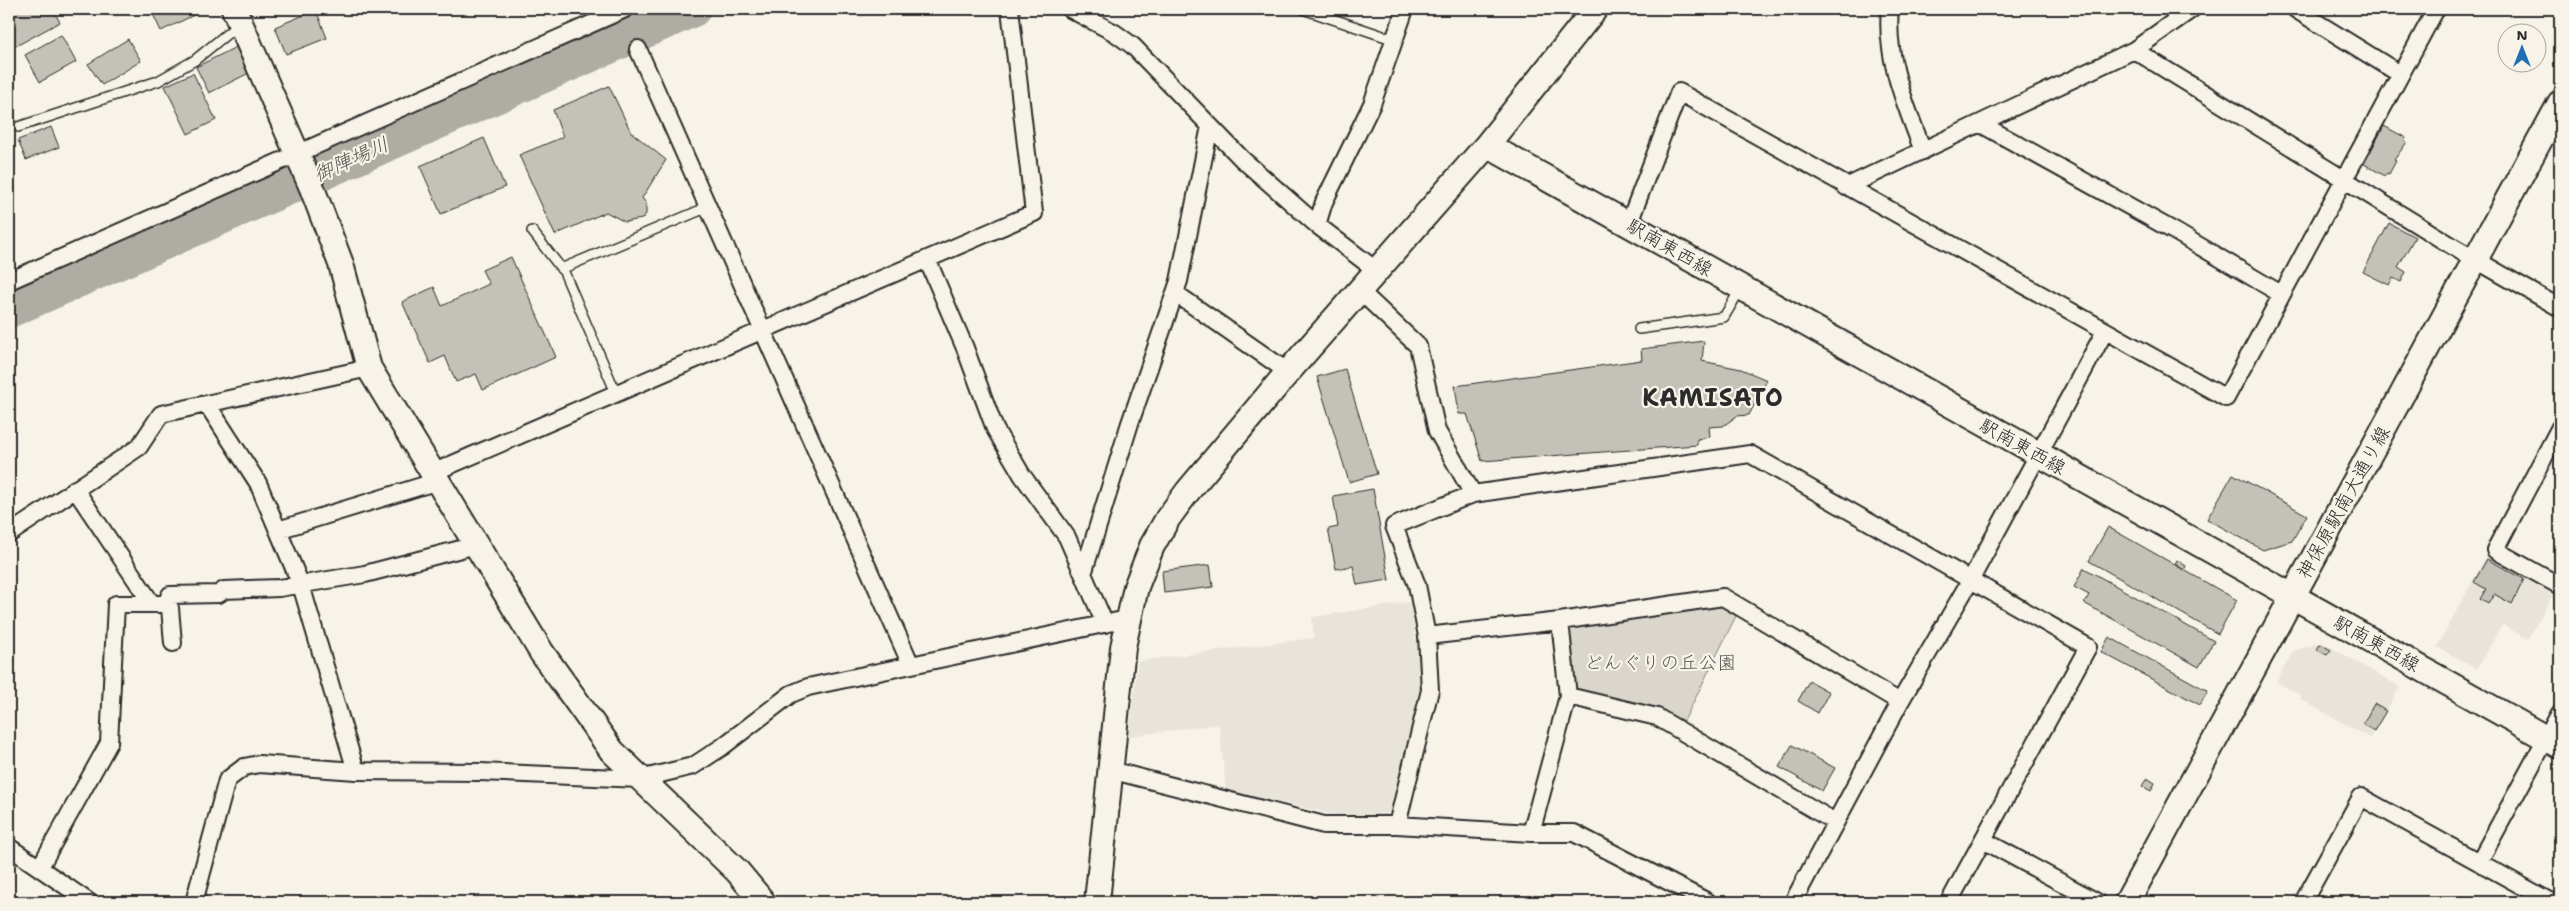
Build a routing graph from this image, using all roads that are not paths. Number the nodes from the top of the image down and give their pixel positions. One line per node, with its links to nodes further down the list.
1 (626, 9): 22 (street)
2 (1010, 9): 29 (street)
3 (1070, 9): 18 (street)
4 (1303, 9): 12 (lane)
5 (1405, 9): 12 (street)
6 (1596, 9): 20 (street)
7 (1890, 9): 21 (street)
8 (2192, 9): 14 (street)
9 (2295, 9): 15 (street)
10 (2436, 9): 15 (street)
11 (237, 16): 19 (lane); 22 (street)
12 (1395, 40): 27 (street)
13 (638, 49): 25 (street)
14 (2134, 50): 17 (street); 23 (street)
15 (2400, 74): 23 (street)
16 (2560, 103): 30 (street, 神保原駅南大通り線)
17 (1981, 124): 21 (street); 37 (street)
18 (1210, 126): 27 (street); 36 (street)
19 (18, 127)
20 (1487, 145): 26 (street, 駅南東西線); 32 (street)
21 (1923, 151): 24 (street)
22 (297, 154): 33 (street); 42 (street)
23 (2343, 179): 30 (street); 37 (street)
24 (1846, 187): 26 (street); 41 (street)
25 (708, 207): 31 (lane); 40 (street)
26 (1629, 223): 34 (street, 駅南東西線)
27 (1316, 225): 32 (street)
28 (532, 231): 31 (lane)
29 (927, 259): 40 (street); 55 (street)
30 (2475, 260): 38 (street); 59 (street, 神保原駅南大通り線)
31 (561, 269): 44 (lane)
32 (1377, 271): 35 (street)
33 (9, 281)
34 (1741, 287): 39 (lane); 48 (street, 駅南東西線)
35 (1360, 291): 43 (street); 51 (street)
36 (1174, 293): 43 (street); 55 (street)
37 (2281, 294): 41 (street)
38 (2560, 308)
39 (1639, 329)
40 (764, 330): 44 (street); 65 (street)
41 (2105, 331): 48 (street)
42 (369, 368): 45 (street); 49 (street)
43 (1288, 372): 62 (street)
44 (616, 393): 49 (street)
45 (207, 404): 50 (street); 52 (street)
46 (2560, 427): 47 (street)
47 (2554, 453): 58 (street)
48 (2037, 454): 56 (street); 59 (street, 駅南東西線)
49 (435, 477): 52 (street); 54 (street)
50 (75, 489): 53 (street); 60 (street)
51 (1473, 494): 56 (street); 63 (street)
52 (278, 530): 57 (street)
53 (9, 534)
54 (476, 545): 57 (street); 72 (street)
55 (1083, 574): 62 (street)
56 (1970, 581): 67 (street); 76 (street)
57 (301, 584): 60 (street); 71 (street)
58 (2560, 586)
59 (2292, 596): 69 (street, 駅南東西線); 89 (street, 神保原駅南大通り線)
60 (159, 604): 64 (street); 79 (street)
61 (1560, 621): 63 (street); 66 (street); 67 (street)
62 (1116, 622): 65 (street); 70 (street)
63 (1427, 636): 74 (street)
64 (173, 643)
65 (911, 665): 72 (street)
66 (1568, 696): 73 (street); 75 (street)
67 (1900, 702): 73 (street)
68 (2560, 713): 69 (street)
69 (2553, 742): 78 (street)
70 (1110, 770): 74 (street); 84 (street)
71 (356, 771): 72 (street); 82 (street)
72 (640, 779): 83 (street)
73 (1835, 822): 86 (street)
74 (1397, 825): 75 (street)
75 (1531, 834): 80 (street)
76 (1983, 840): 87 (street); 88 (street)
77 (9, 847): 79 (street)
78 (2479, 862): 90 (street); 91 (street)
79 (40, 868): 81 (street)
80 (1682, 895): 85 (street)
81 (89, 902)
82 (194, 902)
83 (763, 902)
84 (1097, 902)
85 (1708, 902)
86 (1793, 902)
87 (1949, 902)
88 (2097, 902)
89 (2127, 902)
90 (2303, 902)
91 (2551, 902)

